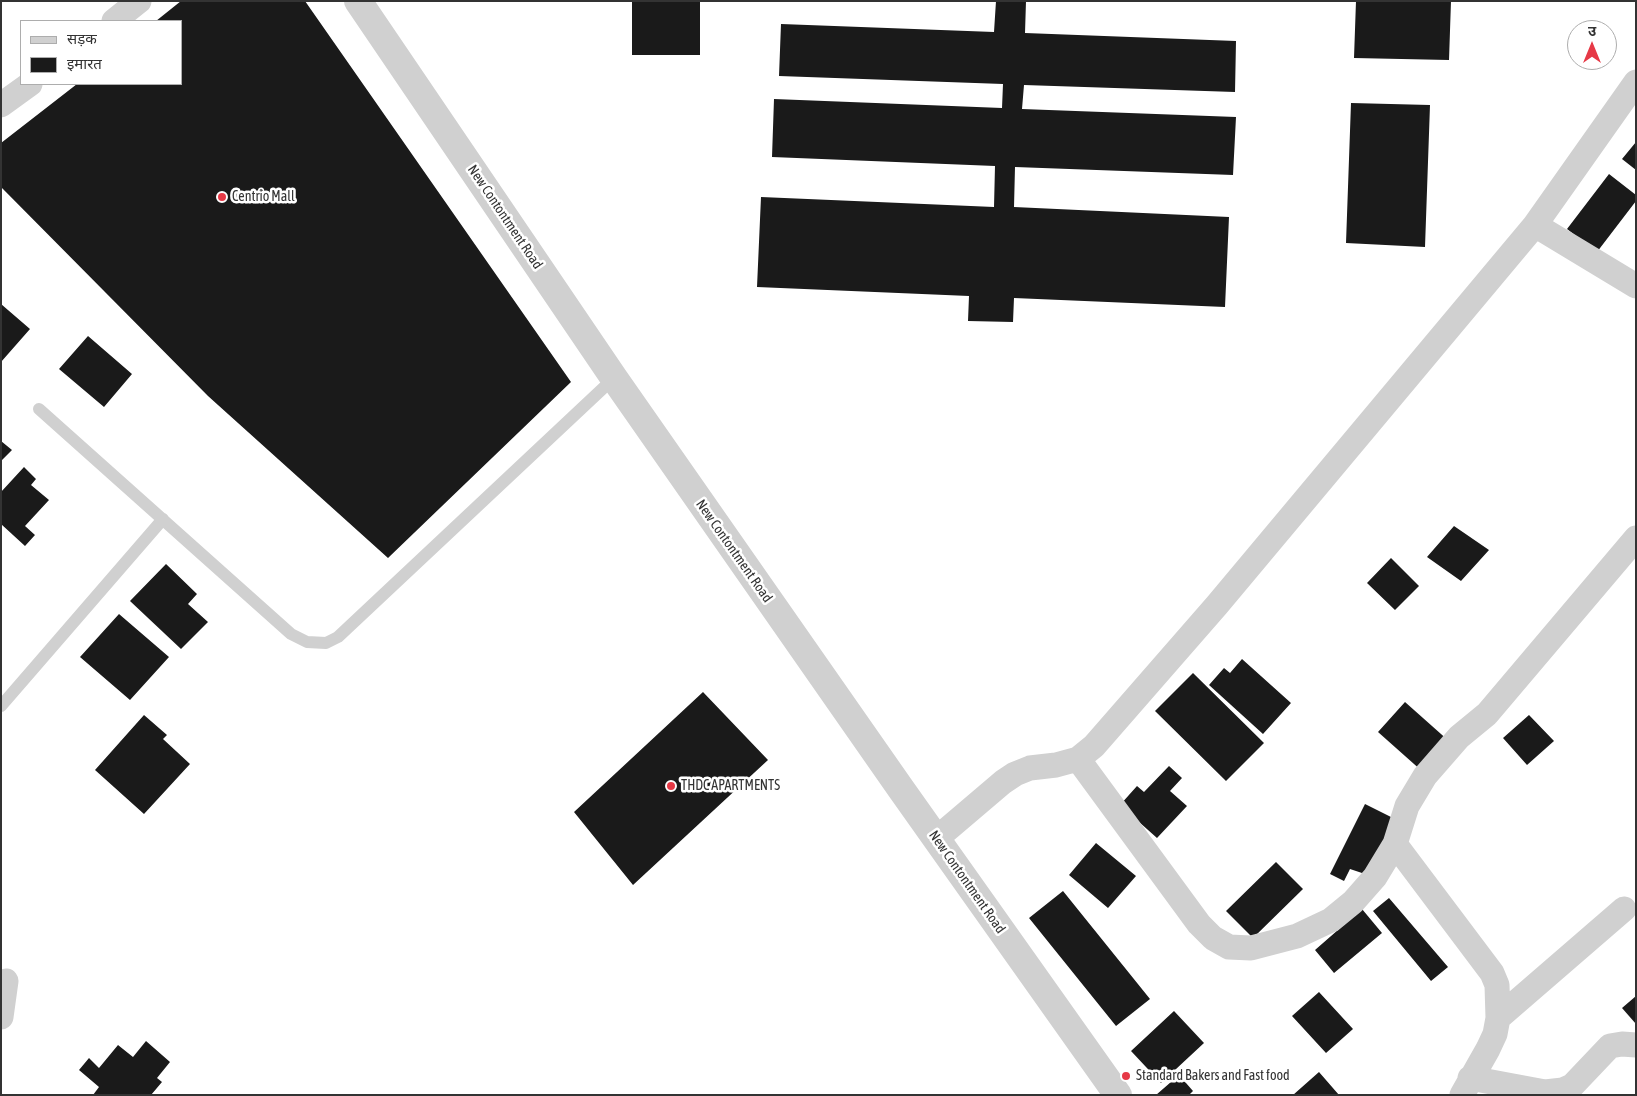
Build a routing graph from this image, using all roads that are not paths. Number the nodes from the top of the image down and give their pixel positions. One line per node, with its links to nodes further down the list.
1 (139, 1): 3 (street)
2 (358, 1): 9 (street, New Contontment Road)
3 (115, 20)
4 (1636, 82): 7 (street)
5 (29, 85): 6 (street)
6 (1, 105)
7 (1535, 225): 8 (street); 14 (street)
8 (1636, 286)
9 (614, 378): 11 (lane); 15 (street, New Contontment Road)
10 (38, 409): 11 (lane)
11 (162, 519): 13 (lane)
12 (1636, 538): 16 (street)
13 (2, 706)
14 (1078, 759): 15 (street); 16 (street)
15 (936, 839): 23 (street, New Contontment Road)
16 (1395, 844): 20 (street)
17 (1624, 909): 20 (street)
18 (6, 981): 19 (street)
19 (1, 1016)
20 (1498, 1018): 22 (street)
21 (1636, 1045): 22 (street)
22 (1466, 1086)
23 (1118, 1095)

